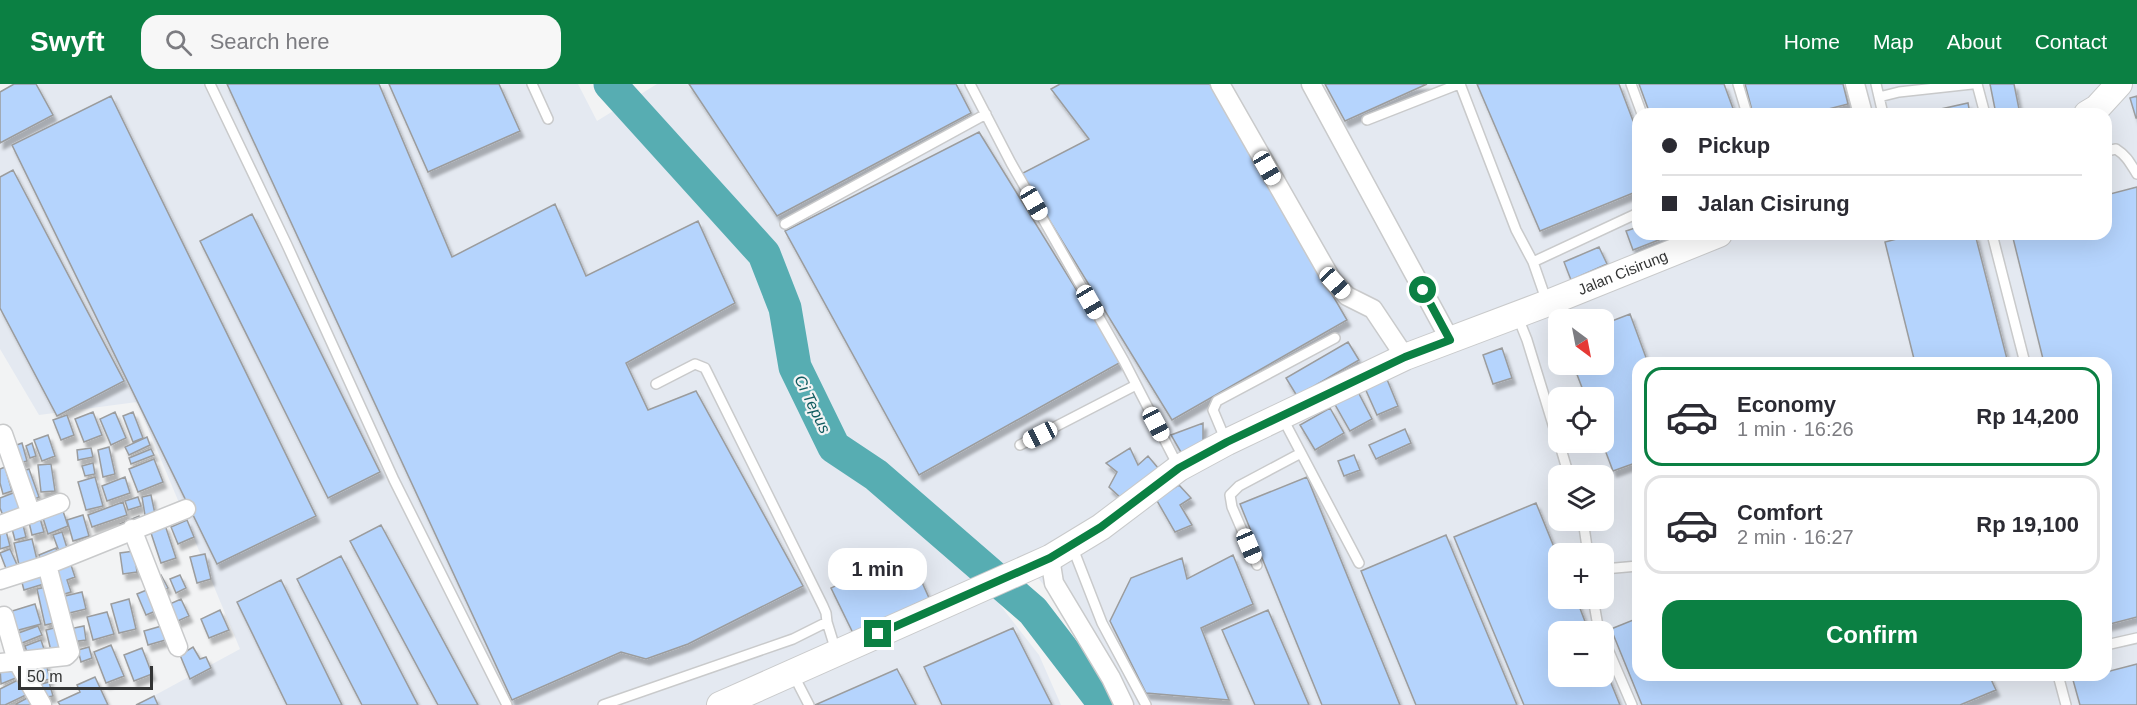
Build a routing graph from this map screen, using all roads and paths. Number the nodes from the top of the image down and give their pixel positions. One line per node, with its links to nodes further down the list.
1 (210, 84): 70 (lane)
2 (532, 84): 21 (lane)
3 (970, 84): 20 (lane)
4 (1220, 84): 34 (street)
5 (1311, 84): 33 (street)
6 (1460, 84): 22 (lane); 29 (lane)
7 (1631, 84): 14 (lane)
8 (1738, 84): 15 (lane)
9 (1855, 84): 16 (street)
10 (1876, 84): 13 (lane)
11 (1974, 84): 13 (lane); 18 (lane)
12 (2119, 84): 19 (main road)
13 (1879, 97): 17 (lane)
14 (1640, 108)
15 (1745, 108)
16 (1861, 108)
17 (1882, 108)
18 (1983, 108)
19 (2097, 108)
20 (986, 114): 26 (lane); 37 (lane)
21 (548, 119)
22 (1368, 120)
23 (2112, 150): 24 (lane)
24 (2137, 174)
25 (1632, 216): 29 (lane)
26 (785, 224)
27 (1704, 240): 30 (main road, Jalan Cisirung)
28 (1994, 240): 35 (lane)
29 (1533, 262): 30 (lane)
30 (1548, 303): 31 (main road, Jalan Cisirung)
31 (1516, 315): 33 (main road, Jalan Cisirung); 38 (lane)
32 (1335, 338): 41 (lane)
33 (1450, 340): 34 (main road, Jalan Cisirung)
34 (1405, 357): 39 (main road, Jalan Cisirung)
35 (2023, 357)
36 (656, 384): 59 (lane)
37 (1136, 386): 42 (lane); 44 (lane)
38 (1548, 407)
39 (1282, 417): 41 (main road, Jalan Cisirung); 43 (lane)
40 (3, 434): 47 (street)
41 (1227, 442): 44 (main road, Jalan Cisirung)
42 (1020, 445)
43 (1301, 453): 52 (lane); 54 (lane)
44 (1179, 468): 50 (main road, Jalan Cisirung)
45 (60, 503): 47 (street)
46 (186, 508): 49 (street)
47 (31, 514): 48 (street)
48 (0, 525)
49 (132, 529): 53 (street); 62 (street)
50 (1072, 546): 51 (main road, Jalan Cisirung); 74 (lane)
51 (1039, 563): 63 (main road, Jalan Cisirung); 73 (street)
52 (1359, 563)
53 (47, 565): 57 (street); 64 (street)
54 (1257, 565)
55 (1632, 567): 56 (lane)
56 (1614, 568)
57 (0, 580)
58 (2, 614): 64 (street)
59 (827, 622): 63 (lane); 71 (lane)
60 (2137, 638): 61 (lane)
61 (2112, 644)
62 (178, 647)
63 (836, 653): 66 (main road, Jalan Cisirung)
64 (8, 662): 69 (street)
65 (1614, 663): 75 (lane)
66 (793, 674): 68 (main road, Jalan Cisirung); 72 (lane)
67 (2060, 681): 76 (lane)
68 (732, 703)
69 (42, 705)
70 (507, 705)
71 (603, 705)
72 (809, 705)
73 (1124, 705)
74 (1146, 705)
75 (1632, 705)
76 (2066, 705)

